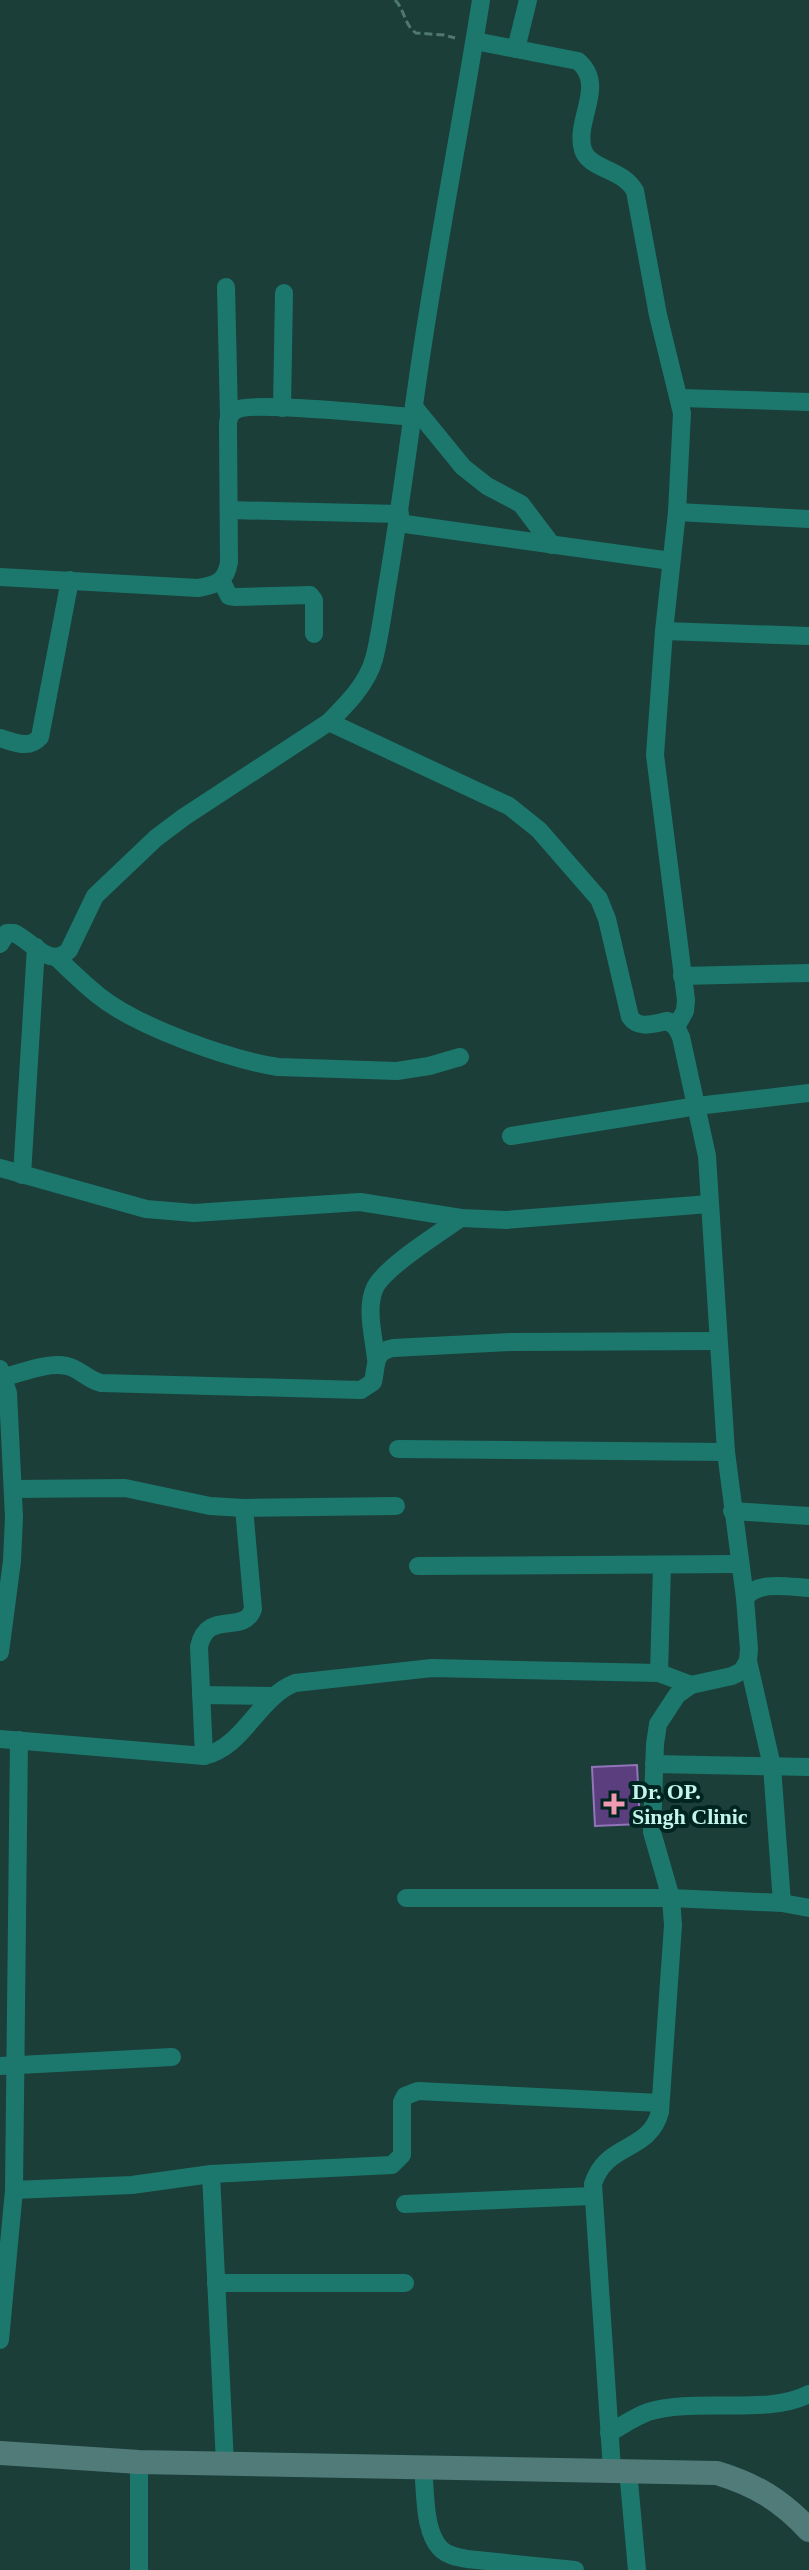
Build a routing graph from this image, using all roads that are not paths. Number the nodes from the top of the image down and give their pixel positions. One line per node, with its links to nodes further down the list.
1 (481, 0): 3 (street)
2 (528, 0): 4 (street)
3 (474, 43): 4 (street); 10 (street)
4 (516, 49): 7 (street)
5 (226, 287): 11 (street)
6 (284, 293): 9 (street)
7 (680, 398): 8 (street); 13 (street)
8 (809, 402)
9 (282, 408): 10 (street); 11 (street)
10 (413, 412): 14 (street); 16 (street)
11 (229, 417): 12 (street)
12 (229, 510): 14 (street); 20 (street)
13 (677, 512): 15 (street); 17 (street)
14 (399, 519): 16 (street); 24 (street)
15 (809, 519)
16 (552, 545): 17 (street)
17 (671, 561): 21 (street)
18 (0, 577): 19 (street)
19 (70, 580): 20 (street); 25 (street)
20 (222, 582): 22 (street)
21 (664, 631): 23 (street); 30 (street)
22 (314, 634)
23 (809, 636)
24 (329, 722): 28 (street); 31 (street)
25 (0, 738)
26 (0, 944): 27 (street)
27 (36, 947): 28 (street); 37 (street)
28 (57, 958): 32 (street)
29 (809, 973): 30 (street)
30 (682, 976): 31 (street)
31 (676, 1027): 34 (street)
32 (460, 1057)
33 (809, 1093): 34 (street)
34 (697, 1106): 35 (street); 38 (street)
35 (511, 1136)
36 (0, 1168): 37 (street)
37 (22, 1175): 39 (street)
38 (709, 1204): 39 (street); 40 (street)
39 (461, 1218): 41 (street)
40 (718, 1341): 41 (street); 44 (street)
41 (376, 1359): 42 (street)
42 (2, 1373): 45 (street)
43 (398, 1449): 44 (street)
44 (726, 1452): 48 (street)
45 (13, 1489): 47 (street); 55 (street)
46 (396, 1506): 47 (street)
47 (244, 1508): 59 (street)
48 (732, 1511): 49 (street); 50 (street)
49 (809, 1516)
50 (740, 1564): 52 (street); 54 (street)
51 (418, 1566): 52 (street)
52 (662, 1566): 57 (street)
53 (809, 1588): 54 (street)
54 (745, 1598): 56 (street)
55 (0, 1652)
56 (748, 1661): 58 (street); 64 (street)
57 (659, 1673): 58 (street); 60 (street)
58 (691, 1685): 63 (street)
59 (201, 1695): 60 (street); 62 (street)
60 (273, 1696): 62 (street)
61 (9, 1739): 62 (street); 71 (street)
62 (204, 1756)
63 (654, 1764): 64 (street); 67 (street)
64 (772, 1766): 65 (street); 68 (street)
65 (809, 1767)
66 (406, 1898): 67 (street)
67 (671, 1898): 68 (street); 72 (street)
68 (782, 1903): 69 (street)
69 (809, 1908)
70 (172, 2057): 71 (street)
71 (7, 2066): 75 (street)
72 (660, 2103): 73 (street); 74 (street)
73 (211, 2174): 75 (street); 77 (street)
74 (592, 2196): 76 (street); 82 (street)
75 (9, 2200): 79 (street)
76 (405, 2204)
77 (216, 2283): 78 (street); 85 (street)
78 (405, 2283)
79 (2, 2300): 80 (street)
80 (0, 2340)
81 (809, 2394): 82 (street)
82 (609, 2433): 87 (street)
83 (0, 2453): 84 (street)
84 (139, 2462): 85 (street); 89 (street)
85 (225, 2464): 86 (street)
86 (423, 2469): 87 (street); 90 (street)
87 (620, 2470): 88 (street); 91 (street)
88 (805, 2521)
89 (139, 2570)
90 (575, 2570)
91 (637, 2570)

